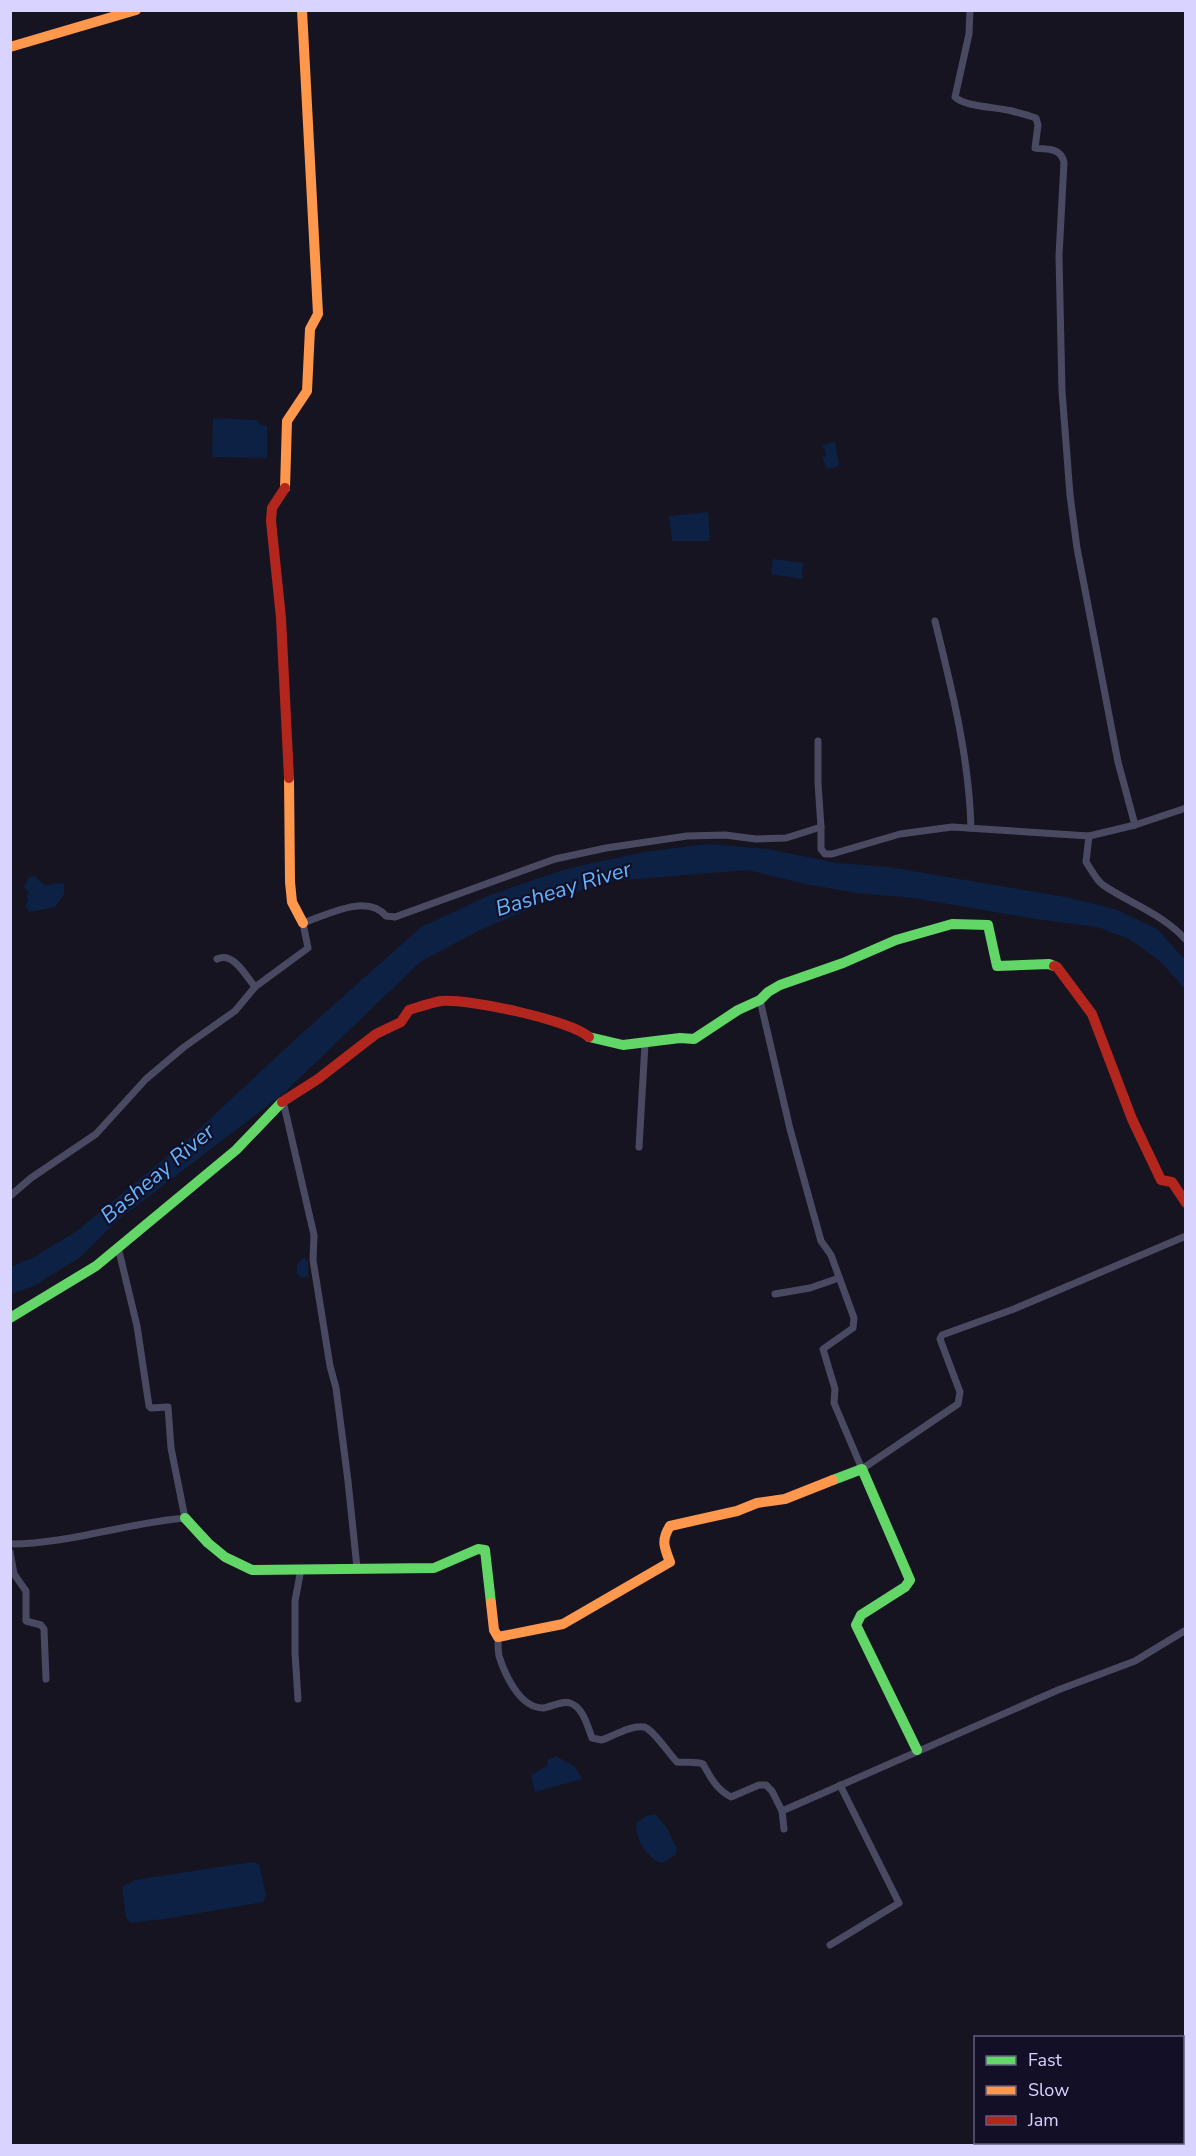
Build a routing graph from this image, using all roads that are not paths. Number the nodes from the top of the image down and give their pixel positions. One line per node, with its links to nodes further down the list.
1 (136, 10): 4 (street)
2 (302, 10): 12 (street)
3 (970, 10): 8 (street)
4 (10, 47)
5 (935, 621): 10 (street)
6 (818, 741): 9 (street)
7 (1185, 808): 8 (street)
8 (1135, 825): 11 (street)
9 (821, 827): 10 (street); 12 (street)
10 (971, 828): 11 (street)
11 (1089, 836): 13 (street)
12 (303, 923): 15 (street)
13 (1185, 940)
14 (217, 959): 15 (street)
15 (255, 987): 20 (street)
16 (760, 1000): 17 (street); 21 (street); 24 (street)
17 (645, 1044): 18 (street); 19 (street)
18 (283, 1101): 23 (street); 31 (street)
19 (639, 1147)
20 (10, 1196)
21 (1185, 1203)
22 (1185, 1236): 27 (street)
23 (118, 1247): 26 (street); 28 (street)
24 (839, 1278): 25 (street); 27 (street)
25 (774, 1294)
26 (10, 1318)
27 (862, 1469): 34 (street); 37 (street)
28 (185, 1518): 29 (street); 32 (street)
29 (10, 1544)
30 (10, 1552): 35 (street)
31 (357, 1568): 32 (street); 34 (street)
32 (301, 1569): 36 (street)
33 (1185, 1630): 37 (street)
34 (498, 1637): 39 (street)
35 (46, 1679)
36 (298, 1699)
37 (917, 1750): 38 (street)
38 (840, 1785): 39 (street); 41 (street)
39 (782, 1811): 40 (street)
40 (784, 1829)
41 (830, 1945)

